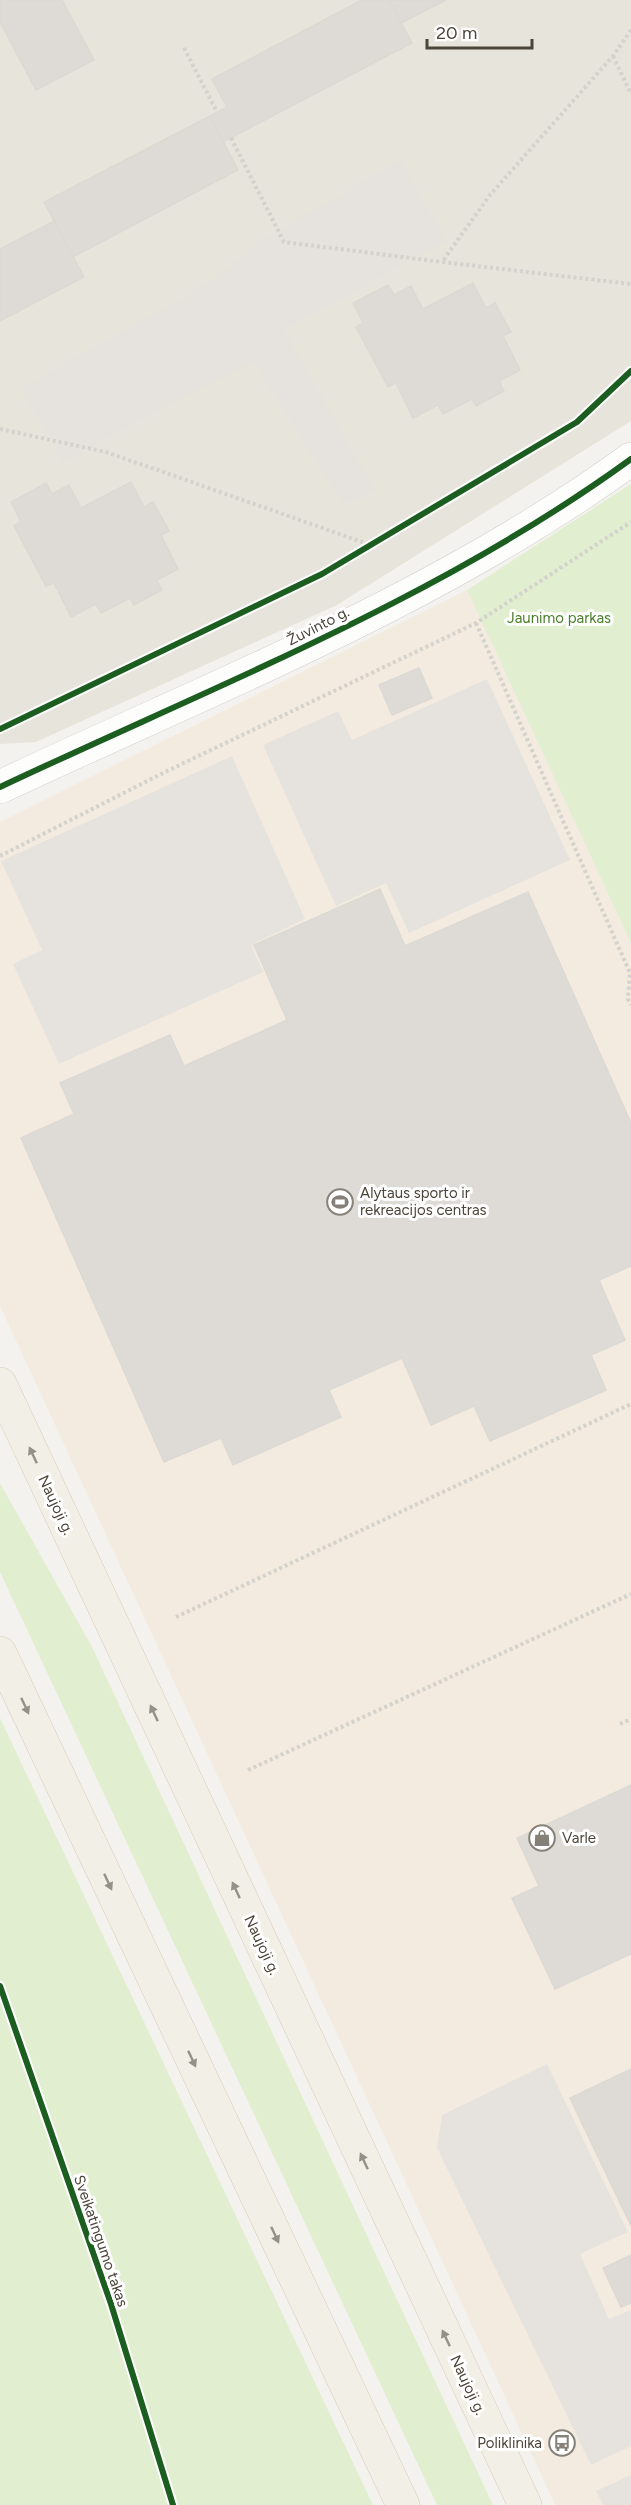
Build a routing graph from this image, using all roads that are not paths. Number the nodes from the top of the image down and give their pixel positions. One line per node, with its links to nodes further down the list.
1 (631, 459): 2 (street, Žuvinto g.)
2 (0, 787)
3 (0, 1384): 6 (main road, Naujoji g., one-way to 3)
4 (0, 1653): 5 (main road, one-way to 5)
5 (403, 2505)
6 (525, 2505)

